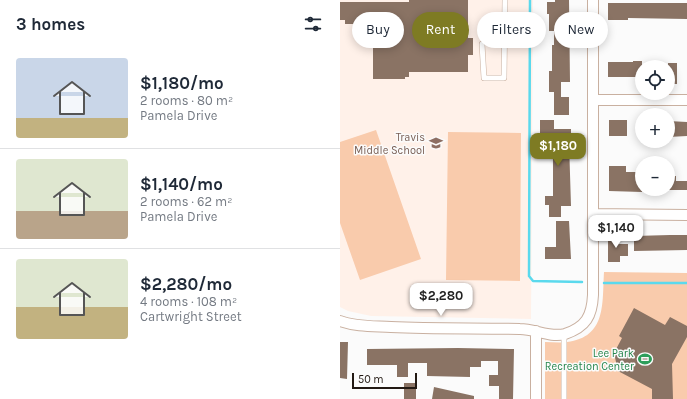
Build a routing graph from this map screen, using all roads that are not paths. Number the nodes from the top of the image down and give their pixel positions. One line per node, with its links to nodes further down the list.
1 (505, 0): 3 (lane)
2 (593, 0): 6 (street)
3 (505, 12)
4 (482, 48): 5 (lane)
5 (504, 48)
6 (593, 100): 7 (street); 8 (street)
7 (687, 100)
8 (593, 214): 9 (street); 12 (street)
9 (687, 215)
10 (340, 321): 11 (street)
11 (536, 331): 12 (street); 13 (street)
12 (564, 334): 14 (lane)
13 (536, 399)
14 (564, 399)

